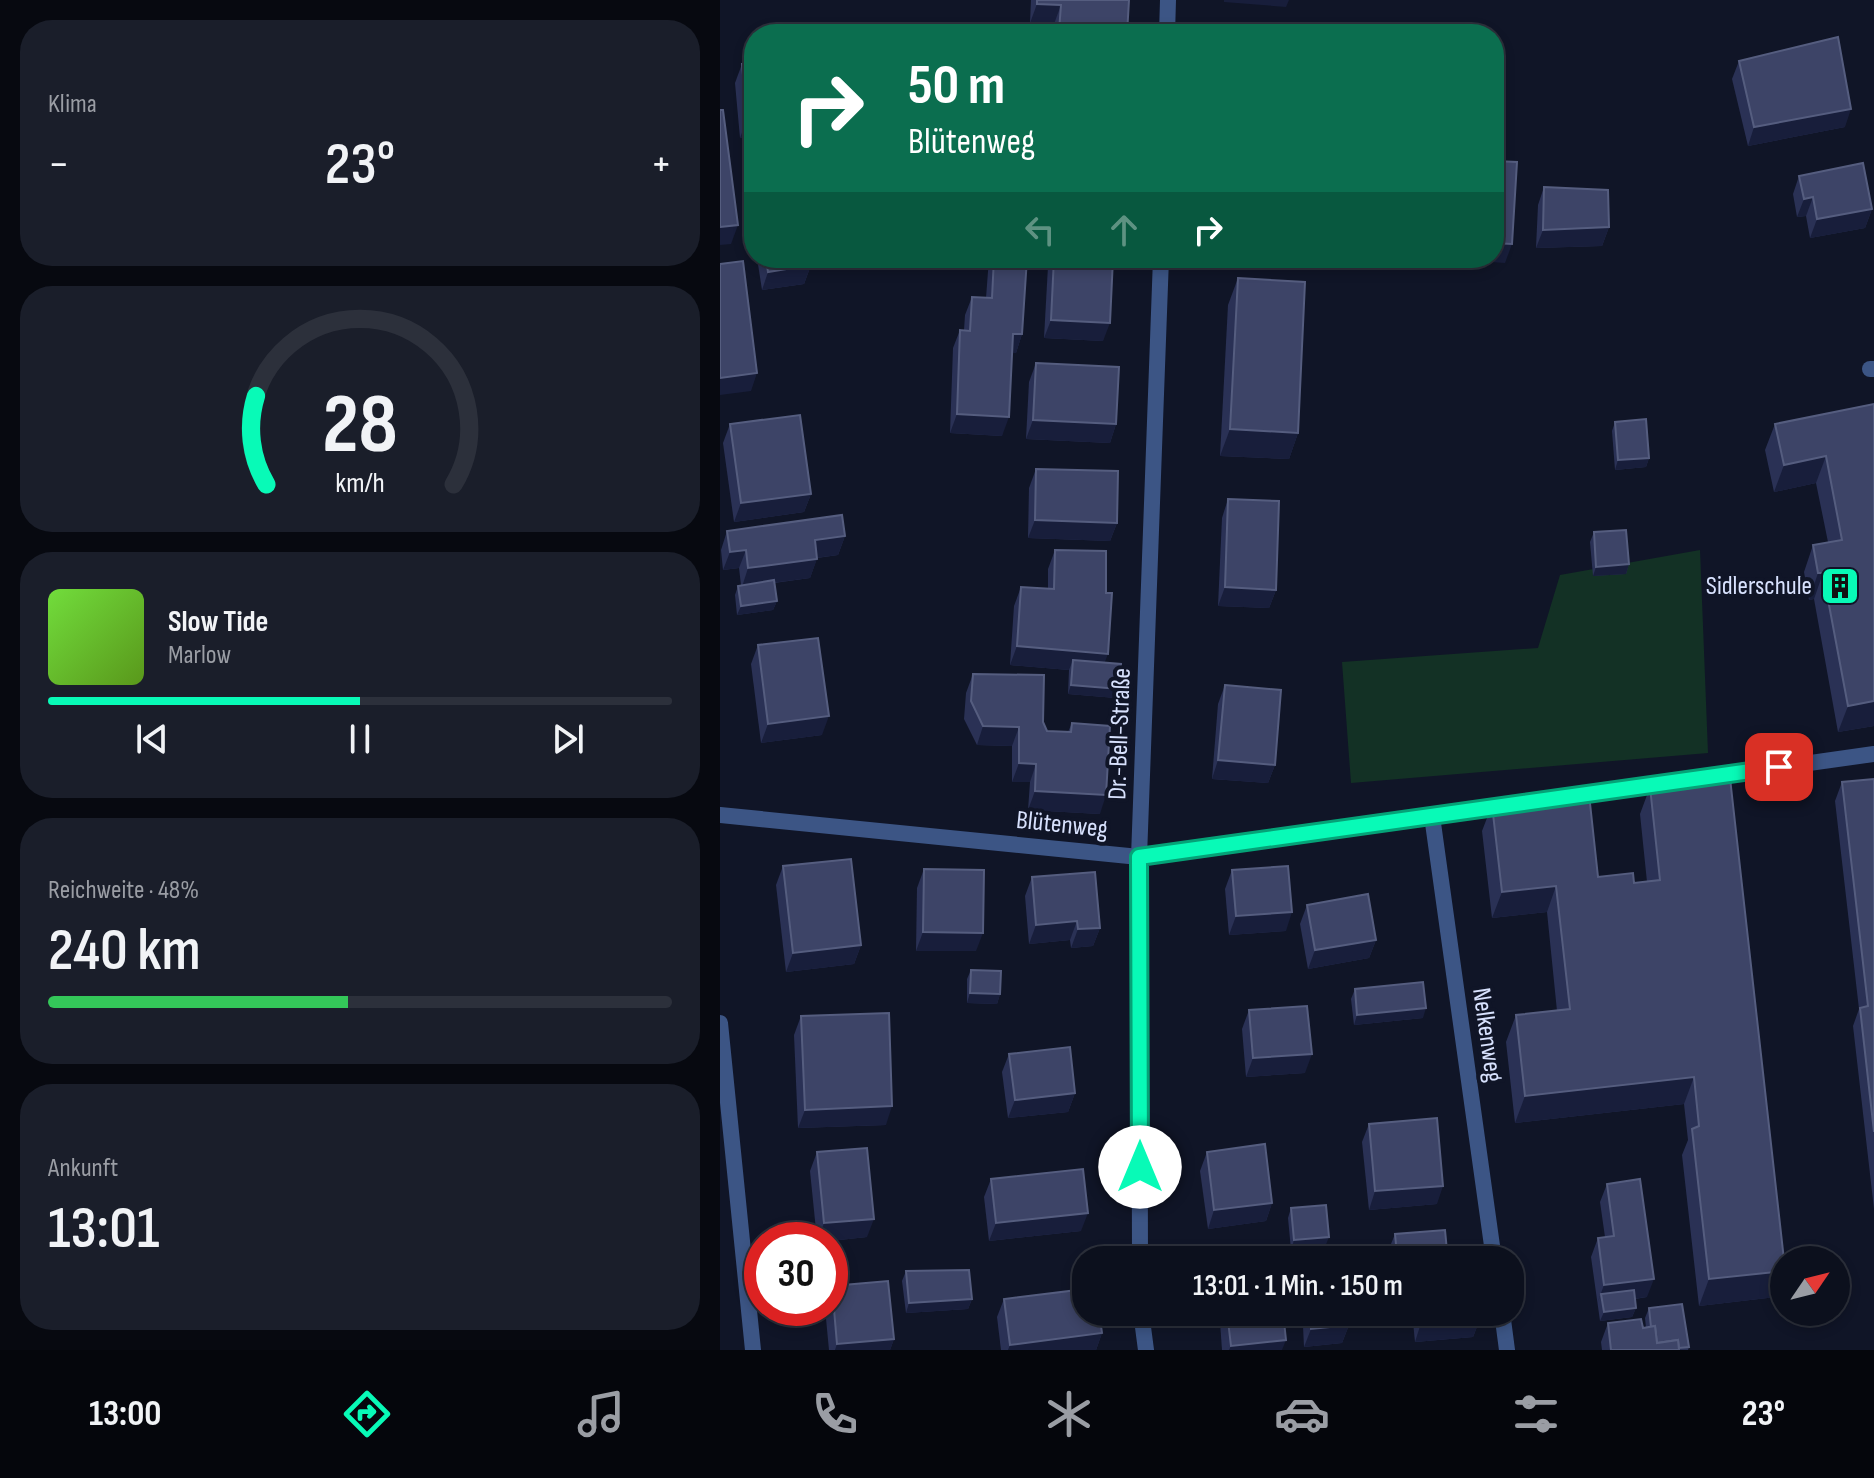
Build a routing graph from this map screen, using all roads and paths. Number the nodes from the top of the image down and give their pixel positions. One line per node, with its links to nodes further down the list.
1 (1168, 0): 2 (street)
2 (1167, 24)
3 (1161, 268): 9 (street, Dr.-Bell-Straße)
4 (1874, 754): 5 (street)
5 (1555, 799)
6 (1524, 803): 8 (street, Blütenweg)
7 (720, 815): 9 (street, Blütenweg)
8 (1432, 816): 9 (street, Blütenweg); 12 (street, Nelkenweg)
9 (1139, 857): 11 (street, Dr.-Bell-Straße)
10 (720, 1023): 15 (street)
11 (1140, 1246)
12 (1492, 1246)
13 (1143, 1326): 16 (street)
14 (1504, 1326): 17 (street)
15 (753, 1350)
16 (1146, 1350)
17 (1507, 1350)

